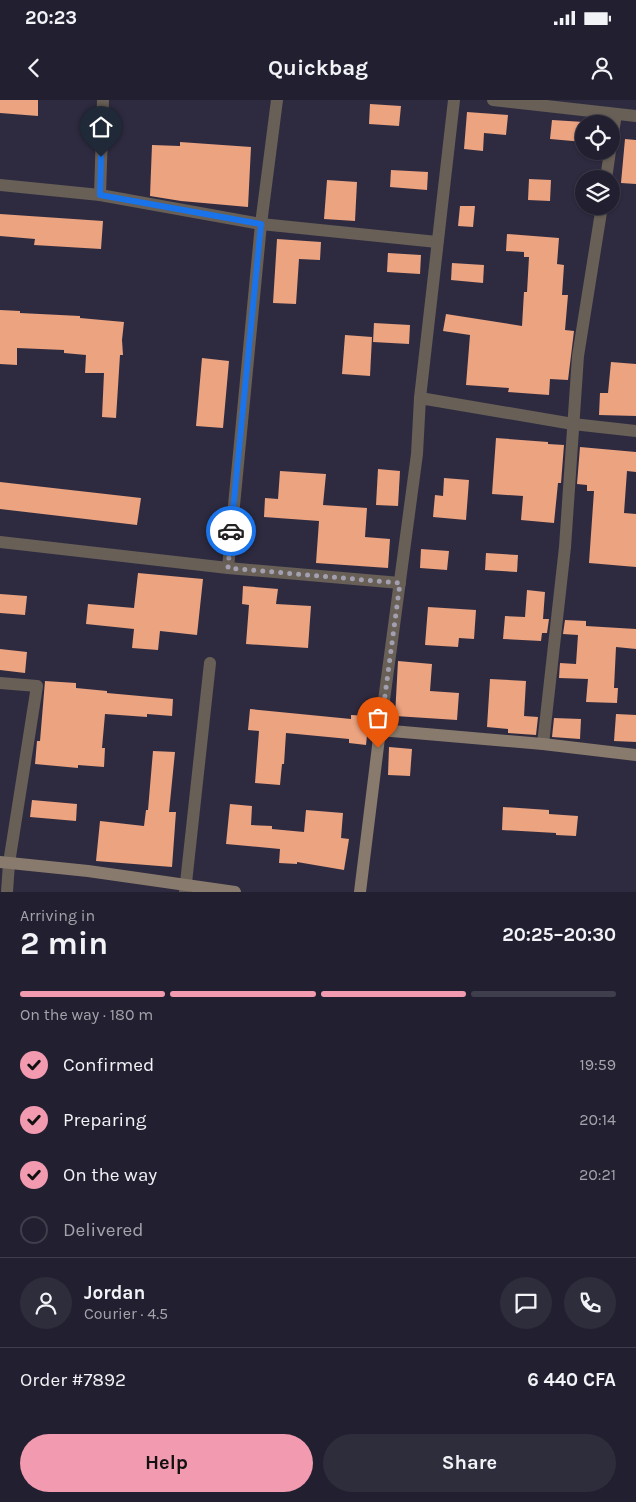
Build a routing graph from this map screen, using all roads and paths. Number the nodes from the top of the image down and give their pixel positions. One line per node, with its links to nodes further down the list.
1 (102, 100): 8 (street)
2 (277, 100): 10 (street)
3 (454, 100): 11 (street)
4 (492, 100): 5 (street)
5 (616, 114): 6 (street)
6 (636, 116)
7 (0, 185): 8 (street)
8 (100, 195): 10 (street)
9 (601, 215): 13 (street)
10 (261, 224): 11 (street); 16 (street)
11 (437, 242): 12 (street)
12 (420, 398): 13 (street); 17 (street)
13 (573, 424): 14 (street); 21 (street)
14 (636, 431)
15 (0, 542): 16 (street)
16 (228, 568): 17 (street)
17 (400, 583): 20 (street)
18 (210, 663): 24 (street)
19 (0, 682): 23 (street)
20 (380, 730): 21 (street); 27 (street)
21 (543, 744): 22 (street)
22 (636, 755)
23 (5, 863): 24 (street); 25 (street)
24 (185, 888): 26 (street)
25 (7, 892)
26 (235, 892)
27 (360, 892)

